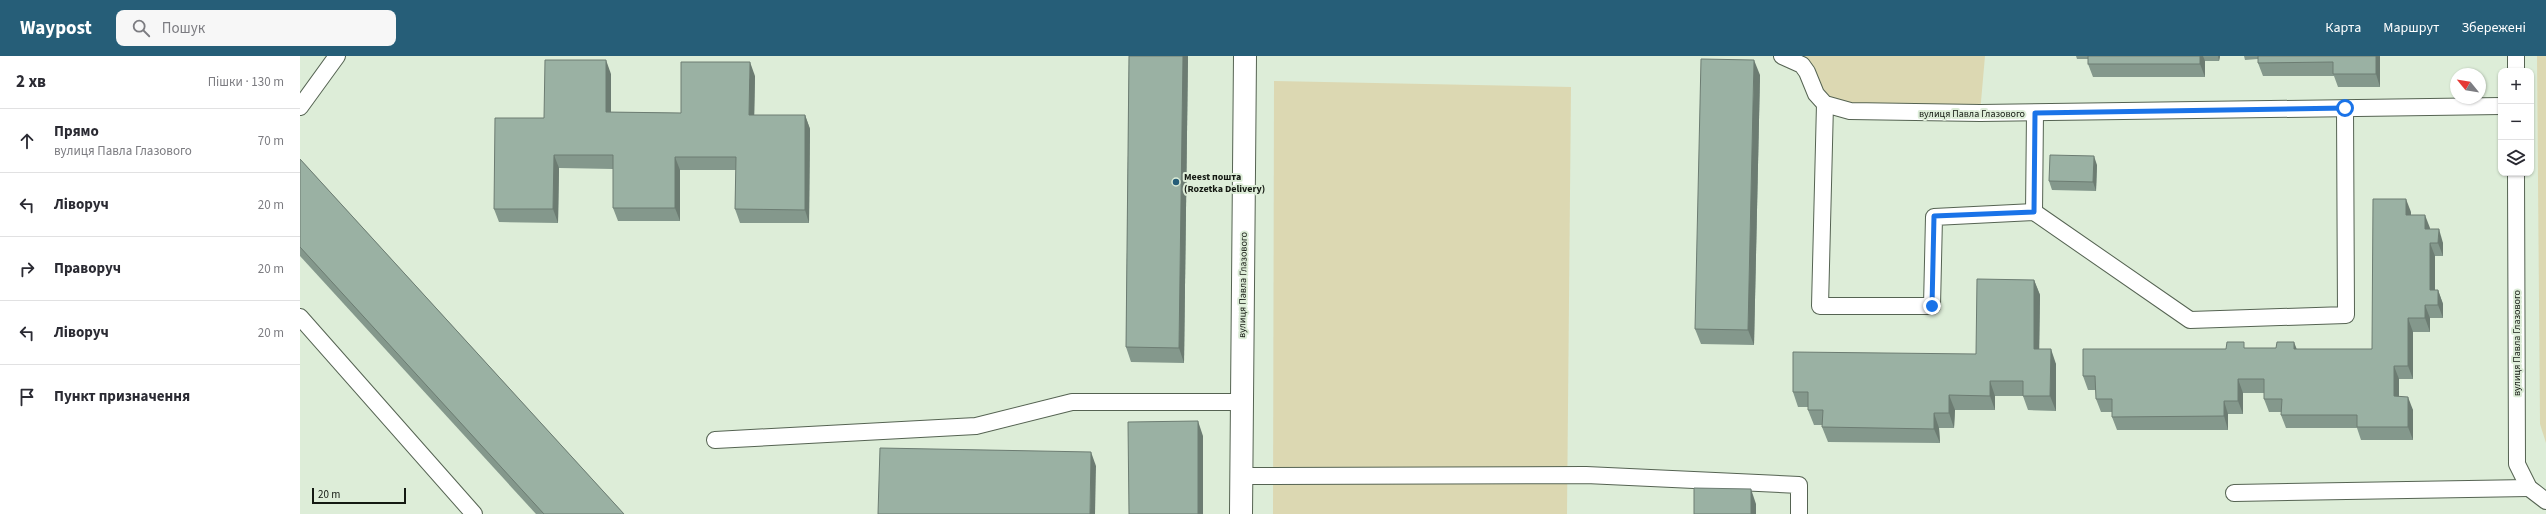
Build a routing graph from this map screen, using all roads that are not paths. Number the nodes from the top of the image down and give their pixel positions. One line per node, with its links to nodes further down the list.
1 (337, 56): 7 (lane)
2 (1245, 56): 14 (street, вулиця Павла Глазового)
3 (1782, 56): 6 (lane)
4 (2516, 56): 5 (lane)
5 (2516, 68)
6 (1825, 104): 10 (lane, вулиця Павла Глазового); 12 (lane)
7 (300, 106)
8 (2498, 106): 9 (lane, вулиця Павла Глазового)
9 (2345, 108): 10 (lane, вулиця Павла Глазового); 12 (lane)
10 (2035, 113): 12 (lane)
11 (2516, 176): 17 (lane, вулиця Павла Глазового)
12 (2034, 212)
13 (300, 317): 20 (lane)
14 (1240, 402): 15 (lane); 16 (street, вулиця Павла Глазового)
15 (715, 440)
16 (1240, 476): 21 (street, вулиця Павла Глазового); 22 (lane)
17 (2529, 488): 18 (lane); 19 (lane, вулиця Павла Глазового)
18 (2234, 493)
19 (2546, 501)
20 (474, 514)
21 (1241, 514)
22 (1799, 514)

